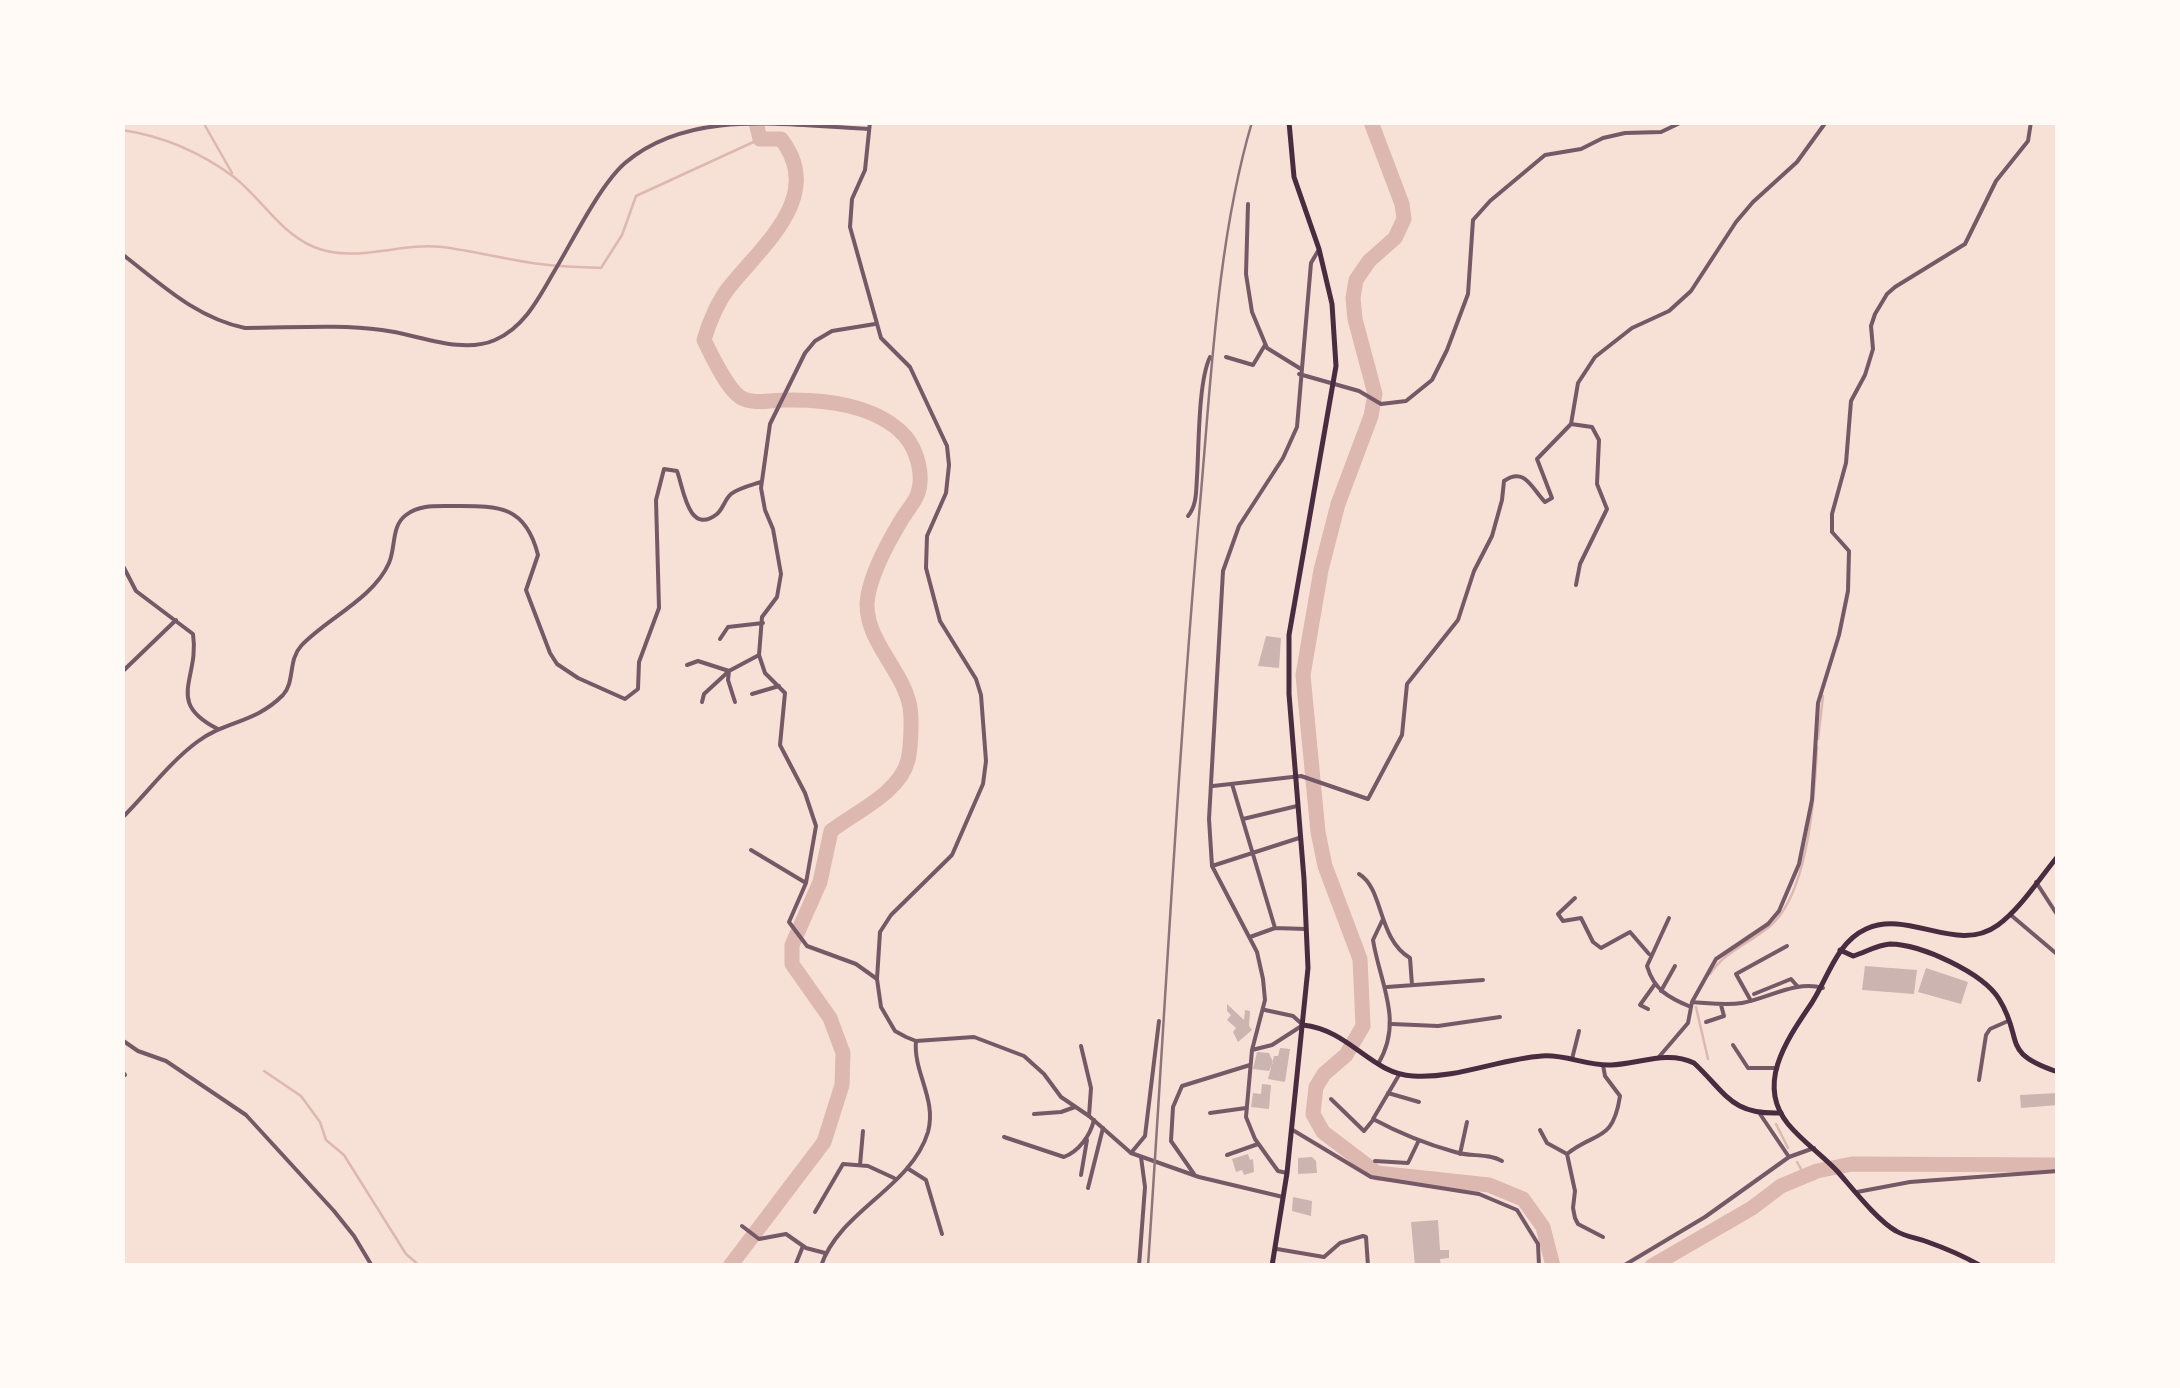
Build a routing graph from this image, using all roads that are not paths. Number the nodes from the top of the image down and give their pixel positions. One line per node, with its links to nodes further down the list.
1 (1289, 122): 8 (main road)
2 (1682, 122): 15 (street)
3 (1826, 122): 16 (street)
4 (2031, 122): 70 (street)
5 (745, 125): 6 (street); 9 (street)
6 (870, 126): 10 (street)
7 (1248, 204): 11 (street)
8 (1319, 249): 14 (street); 15 (main road)
9 (122, 254)
10 (874, 324): 17 (street); 60 (street)
11 (1265, 345): 13 (street); 14 (street)
12 (1210, 357): 18 (street)
13 (1226, 358)
14 (1300, 372): 15 (street); 35 (street)
15 (1334, 383): 33 (main road)
16 (1571, 424): 20 (street); 33 (street)
17 (762, 482): 22 (street); 32 (street)
18 (1188, 516)
19 (122, 564): 21 (street)
20 (1576, 585)
21 (176, 620): 26 (street); 32 (street)
22 (762, 622): 23 (street); 24 (street)
23 (720, 639)
24 (759, 655): 27 (street); 28 (street)
25 (687, 666): 27 (street)
26 (122, 672)
27 (729, 672): 30 (street); 31 (street)
28 (779, 686): 29 (street); 45 (street)
29 (752, 694)
30 (702, 702)
31 (735, 702)
32 (218, 729): 37 (street)
33 (1294, 776): 34 (street); 36 (main road)
34 (1232, 784): 35 (street); 38 (street)
35 (1213, 786): 43 (street)
36 (1297, 806): 38 (street); 39 (main road)
37 (122, 818)
38 (1244, 819): 41 (street)
39 (1299, 838): 41 (street); 53 (main road)
40 (751, 850): 45 (street)
41 (1253, 852): 43 (street); 52 (street)
42 (2058, 856): 46 (main road)
43 (1212, 866): 54 (street)
44 (1359, 874): 51 (street)
45 (806, 882): 60 (street)
46 (2036, 882): 48 (main road); 49 (street)
47 (1575, 898): 57 (street)
48 (2010, 914): 56 (main road); 58 (street)
49 (2058, 916)
50 (1669, 918): 57 (street)
51 (1382, 921): 63 (street); 65 (street)
52 (1275, 928): 53 (street); 54 (street)
53 (1306, 929): 79 (main road)
54 (1250, 936): 72 (street)
55 (1786, 946): 69 (street)
56 (1840, 950): 66 (main road); 77 (main road)
57 (1649, 954): 62 (street)
58 (2058, 955)
59 (1674, 966): 67 (street)
60 (877, 979): 82 (street)
61 (1483, 980): 63 (street)
62 (1654, 984): 67 (street); 73 (street)
63 (1412, 985): 65 (street)
64 (1798, 987): 66 (street); 68 (street); 69 (street)
65 (1387, 988): 78 (street)
66 (1823, 988): 91 (main road)
67 (1661, 991): 70 (street)
68 (1754, 994)
69 (1751, 1002): 71 (street)
70 (1692, 1004): 71 (street); 86 (street)
71 (1720, 1005): 76 (street)
72 (1263, 1009): 79 (street); 85 (street)
73 (1648, 1009)
74 (1500, 1017): 78 (street)
75 (1159, 1021): 116 (street)
76 (1706, 1022)
77 (2008, 1022): 92 (main road); 94 (street)
78 (1392, 1024): 89 (street)
79 (1303, 1025): 85 (street); 89 (main road); 108 (main road)
80 (1578, 1031): 87 (street)
81 (122, 1040): 141 (street)
82 (916, 1040): 98 (street); 125 (street)
83 (1733, 1045): 91 (street)
84 (1081, 1046): 104 (street)
85 (1252, 1050): 88 (street)
86 (1658, 1058): 90 (main road); 103 (main road)
87 (1572, 1059): 90 (main road); 93 (main road)
88 (1250, 1064): 99 (street); 129 (street)
89 (1378, 1064): 93 (main road)
90 (1603, 1064): 118 (street)
91 (1776, 1068): 101 (main road)
92 (2058, 1072)
93 (1399, 1075): 95 (street)
94 (1979, 1080)
95 (1388, 1093): 97 (street); 105 (street)
96 (1332, 1098): 105 (street)
97 (1419, 1102)
98 (1075, 1107): 102 (street); 104 (street)
99 (1246, 1108): 100 (street); 114 (street)
100 (1210, 1112)
101 (1780, 1112): 103 (main road); 115 (main road)
102 (1034, 1114)
103 (1760, 1114): 121 (street)
104 (1092, 1118): 107 (street); 112 (street)
105 (1373, 1119): 113 (street)
106 (1468, 1122): 117 (street)
107 (1102, 1128): 116 (street); 131 (street)
108 (1291, 1129): 127 (main road); 147 (street)
109 (1540, 1130): 118 (street)
110 (863, 1131): 124 (street)
111 (1004, 1137): 112 (street)
112 (1087, 1137): 128 (street)
113 (1419, 1140): 117 (street); 122 (street)
114 (1258, 1144): 119 (street); 127 (street)
115 (1815, 1148): 121 (street); 132 (main road)
116 (1131, 1152): 120 (street)
117 (1460, 1154): 123 (street)
118 (1567, 1154): 137 (street)
119 (1227, 1155)
120 (1141, 1157): 129 (street); 144 (street)
121 (1789, 1157): 148 (street)
122 (1375, 1160)
123 (1502, 1160)
124 (860, 1165): 130 (street); 134 (street)
125 (906, 1168): 130 (street); 136 (street)
126 (2058, 1171): 132 (street)
127 (1287, 1173): 133 (main road)
128 (1081, 1175)
129 (1194, 1175): 133 (street)
130 (895, 1179): 140 (street)
131 (1088, 1188)
132 (1855, 1190): 149 (main road)
133 (1284, 1197): 139 (main road)
134 (815, 1212)
135 (742, 1226): 138 (street)
136 (942, 1234)
137 (1603, 1237)
138 (803, 1246): 140 (street); 142 (street)
139 (1276, 1249): 145 (main road); 146 (street)
140 (826, 1253): 143 (street)
141 (372, 1266)
142 (794, 1266)
143 (821, 1266)
144 (1139, 1266)
145 (1272, 1266)
146 (1368, 1266)
147 (1539, 1266)
148 (1623, 1266)
149 (1980, 1266)

